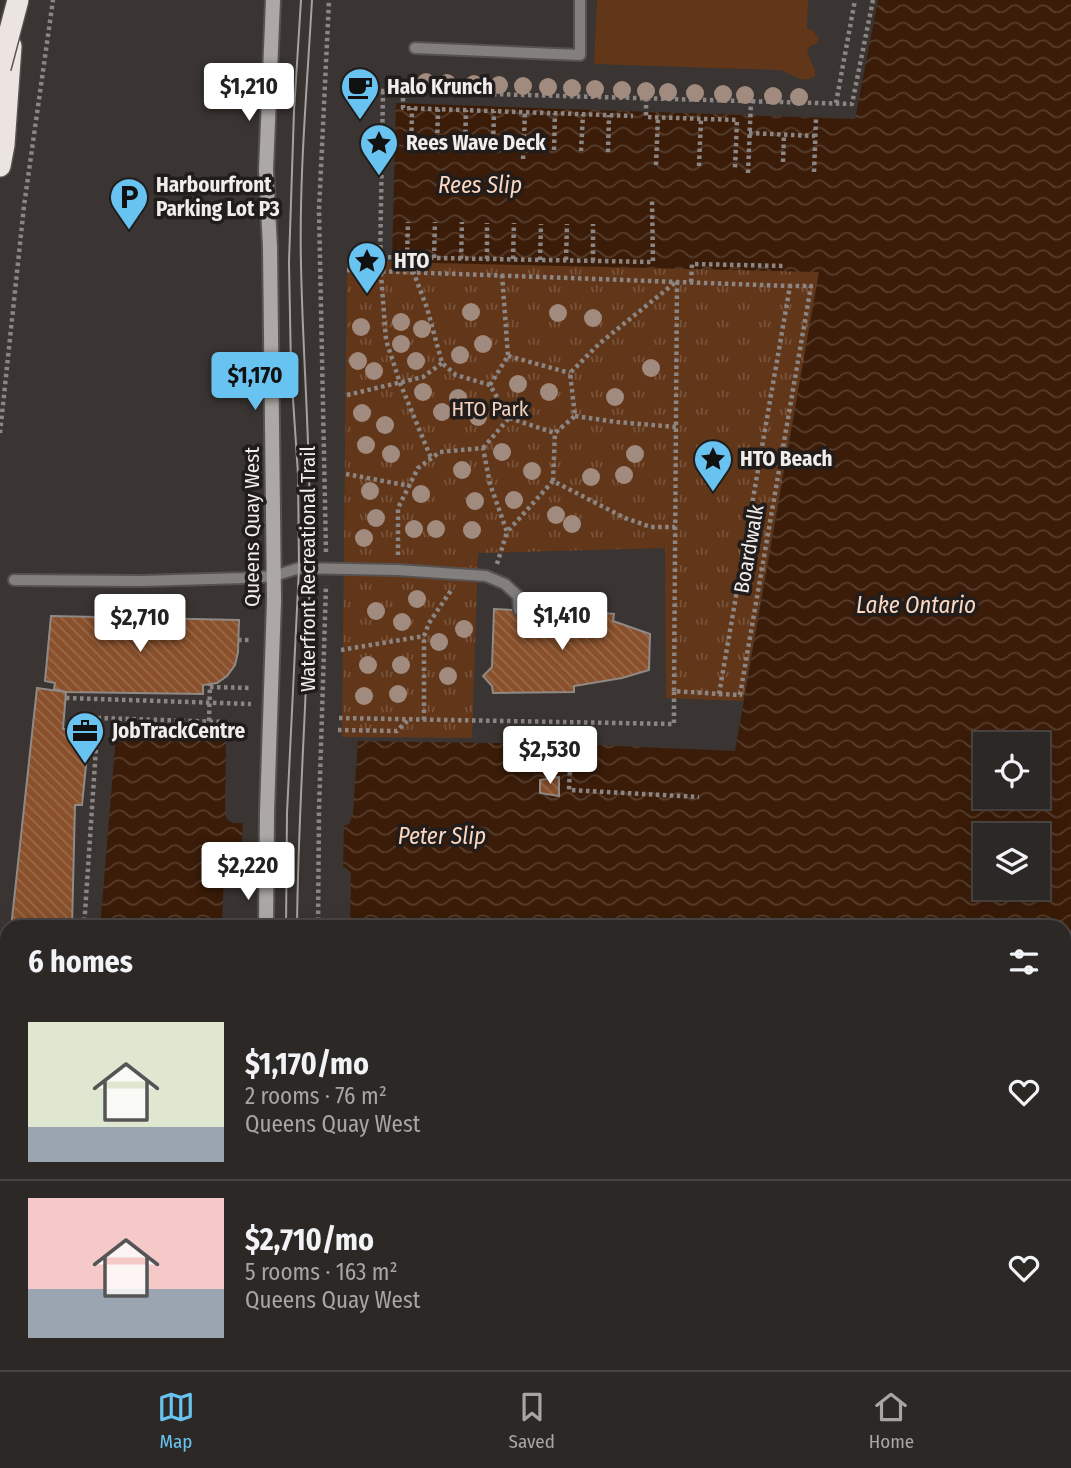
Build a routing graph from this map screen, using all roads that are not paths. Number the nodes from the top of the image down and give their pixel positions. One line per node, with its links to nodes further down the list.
1 (16, 0): 5 (highway, bridge); 6 (highway)
2 (273, 0): 7 (main road, Queens Quay West)
3 (580, 0): 4 (lane)
4 (415, 48)
5 (0, 68)
6 (0, 166)
7 (274, 576): 8 (lane); 9 (lane); 10 (main road, Queens Quay West)
8 (14, 580)
9 (519, 610)
10 (266, 920)

